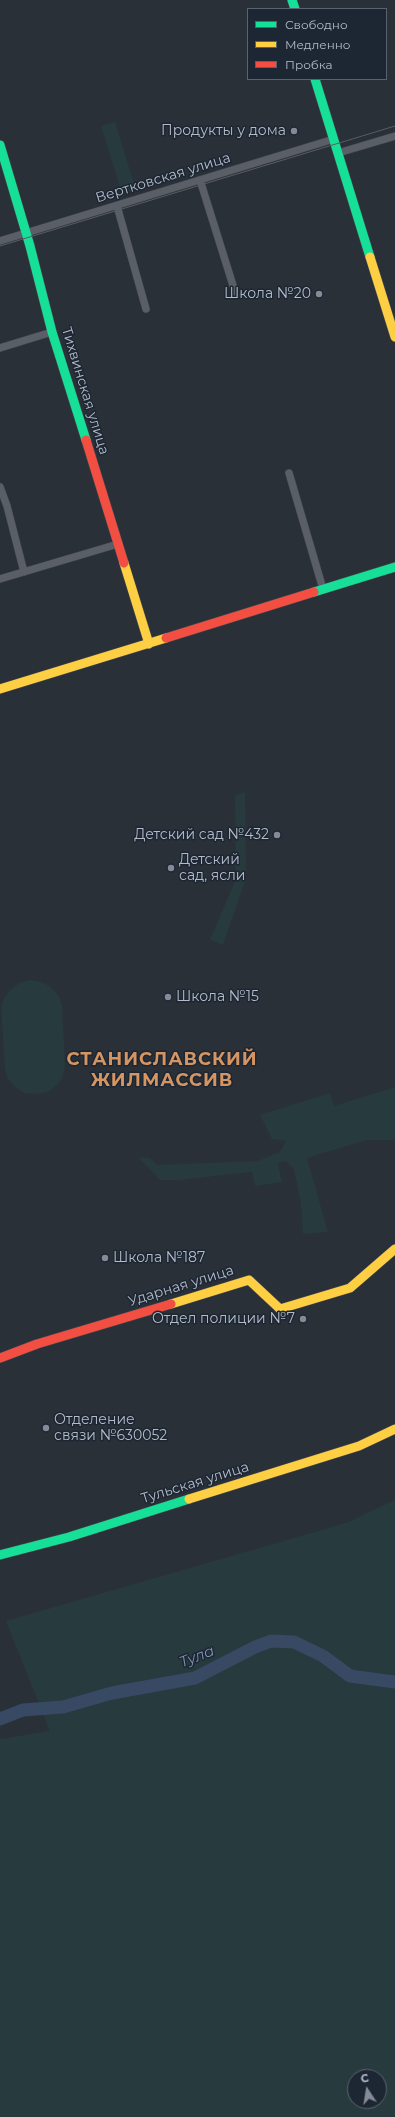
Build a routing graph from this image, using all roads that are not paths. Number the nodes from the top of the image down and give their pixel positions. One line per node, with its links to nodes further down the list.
1 (316, 80): 3 (street)
2 (395, 136): 5 (street)
3 (334, 139): 5 (street); 6 (street, Вертковская улица)
4 (0, 145): 8 (street, Тихвинская улица)
5 (338, 153): 13 (street)
6 (200, 180): 7 (street, Вертковская улица); 10 (street)
7 (117, 206): 8 (street, Вертковская улица); 11 (street)
8 (27, 234): 9 (street, Вертковская улица); 12 (street, Тихвинская улица)
9 (0, 242)
10 (236, 295)
11 (146, 309)
12 (52, 332): 14 (street); 17 (street, Тихвинская улица)
13 (395, 337)
14 (0, 348)
15 (289, 473): 21 (street)
16 (0, 487): 19 (street)
17 (118, 544): 19 (street); 22 (street, Тихвинская улица)
18 (395, 567): 21 (street)
19 (24, 572): 20 (street)
20 (0, 580)
21 (323, 589): 22 (street)
22 (149, 644): 23 (street)
23 (0, 689)
24 (395, 1249): 25 (street, Ударная улица)
25 (0, 1358)
26 (395, 1428): 27 (street, Тульская улица)
27 (0, 1555)

